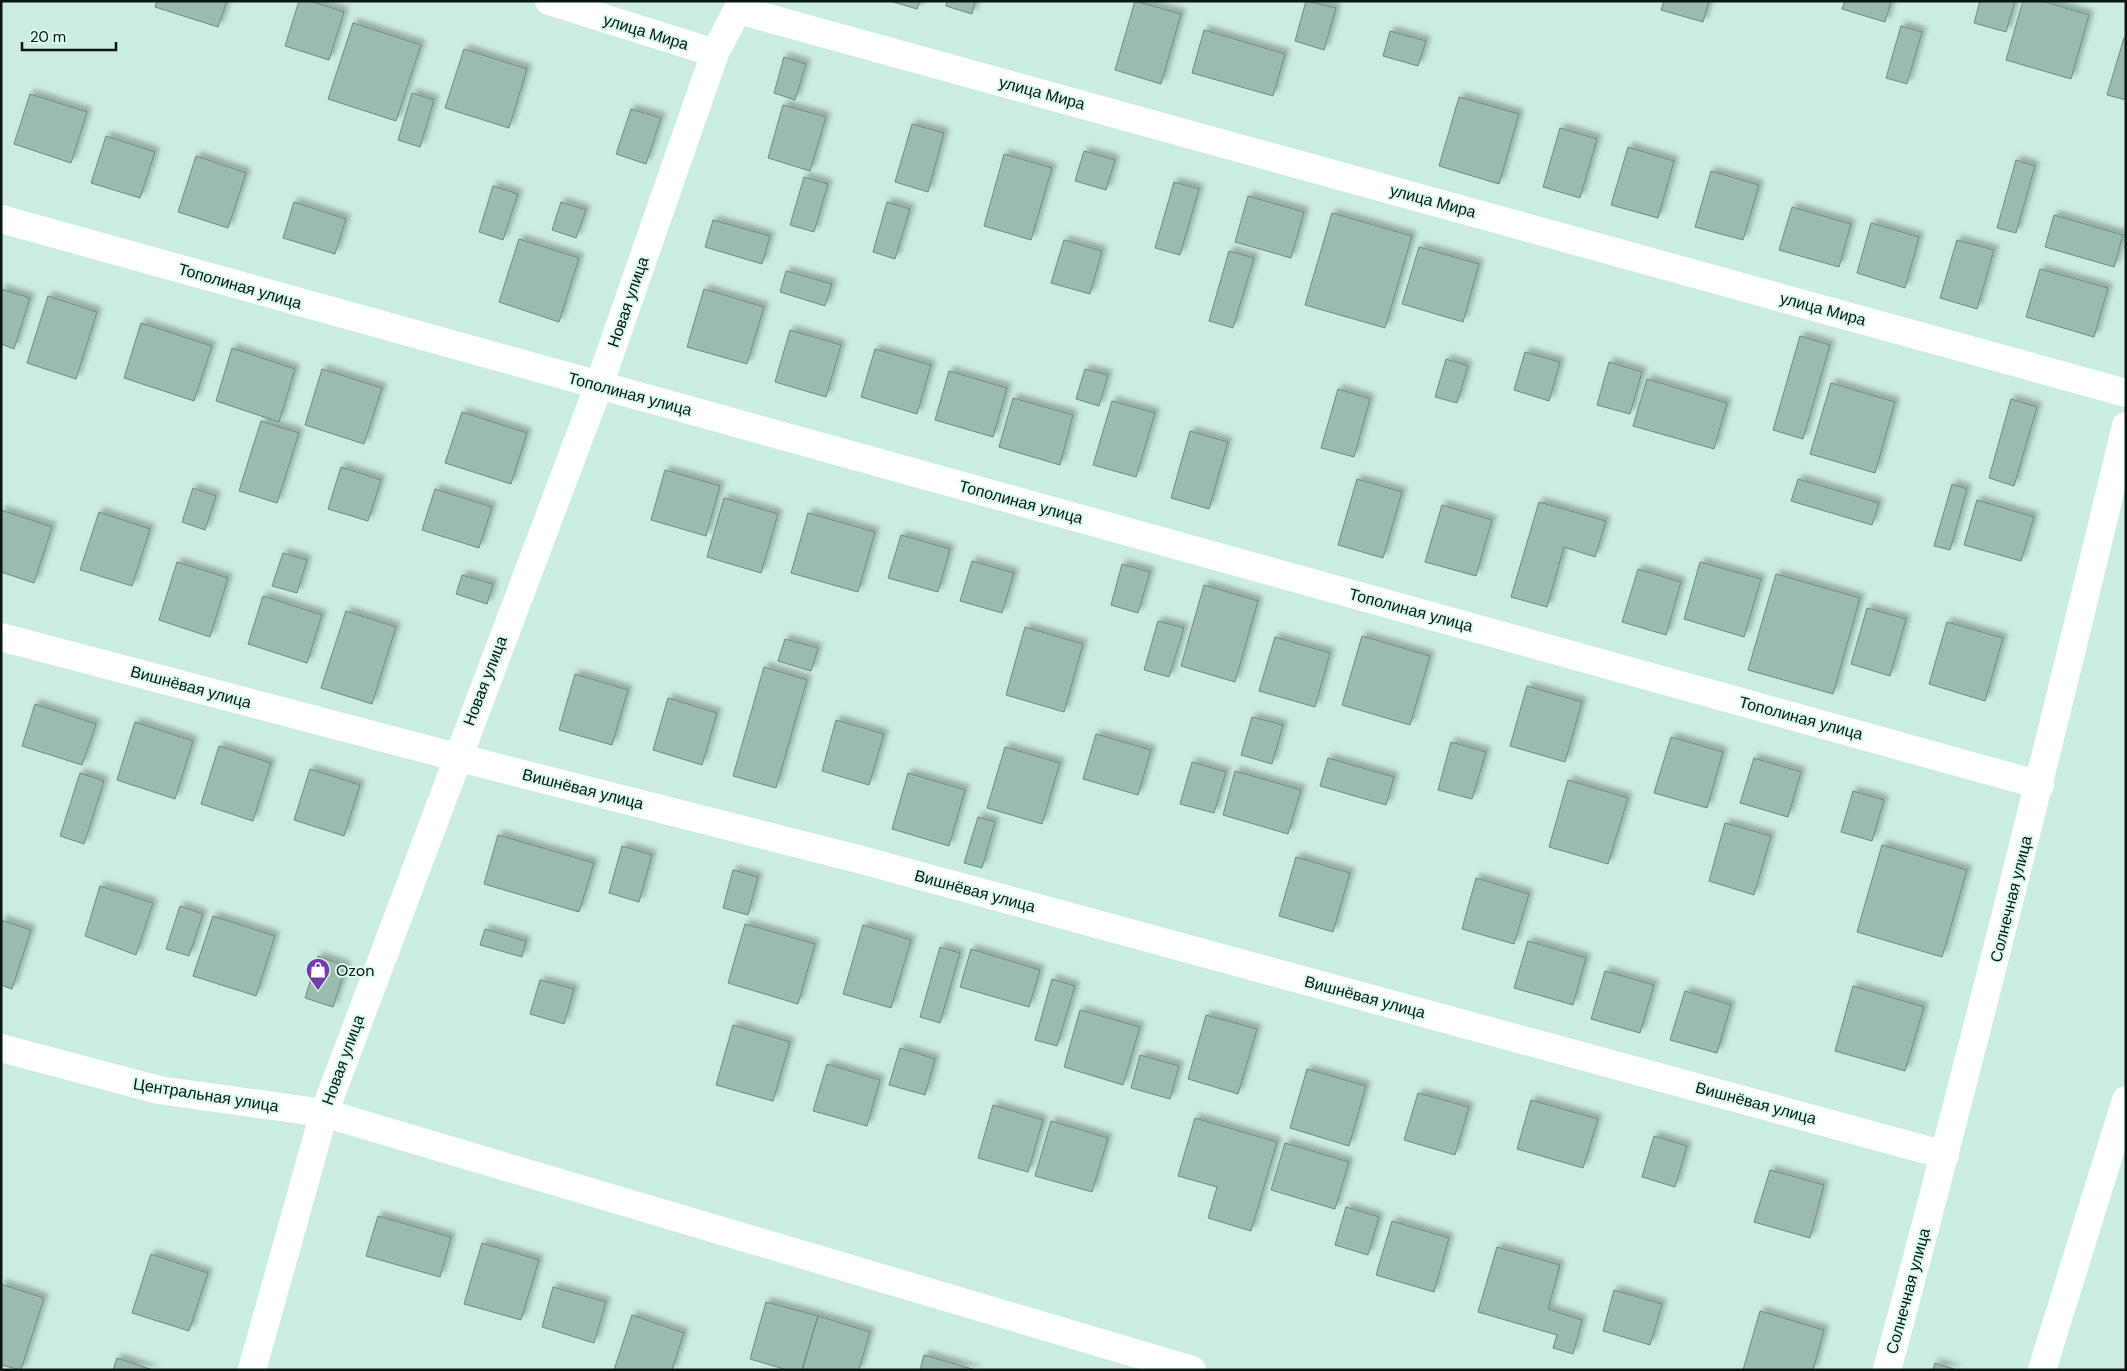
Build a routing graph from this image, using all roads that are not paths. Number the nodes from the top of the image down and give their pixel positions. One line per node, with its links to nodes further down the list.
1 (548, 1): 3 (street, улица Мира)
2 (741, 5): 3 (street, Новая улица); 6 (street, улица Мира)
3 (715, 53): 5 (street, Новая улица)
4 (1, 219): 5 (street, Тополиная улица)
5 (599, 385): 9 (street, Новая улица); 10 (street, Тополиная улица)
6 (2126, 393)
7 (2126, 426): 10 (street, Солнечная улица)
8 (1, 637): 9 (street, Вишнёвая улица)
9 (456, 757): 13 (street, Новая улица); 14 (street, Вишнёвая улица)
10 (2040, 784): 14 (street, Солнечная улица)
11 (1, 1048): 13 (street, Центральная улица)
12 (2126, 1100): 18 (street)
13 (324, 1113): 15 (street, Новая улица); 16 (street, Центральная улица)
14 (1945, 1155): 17 (street, Солнечная улица)
15 (252, 1370)
16 (1192, 1370)
17 (1887, 1370)
18 (2042, 1370)

